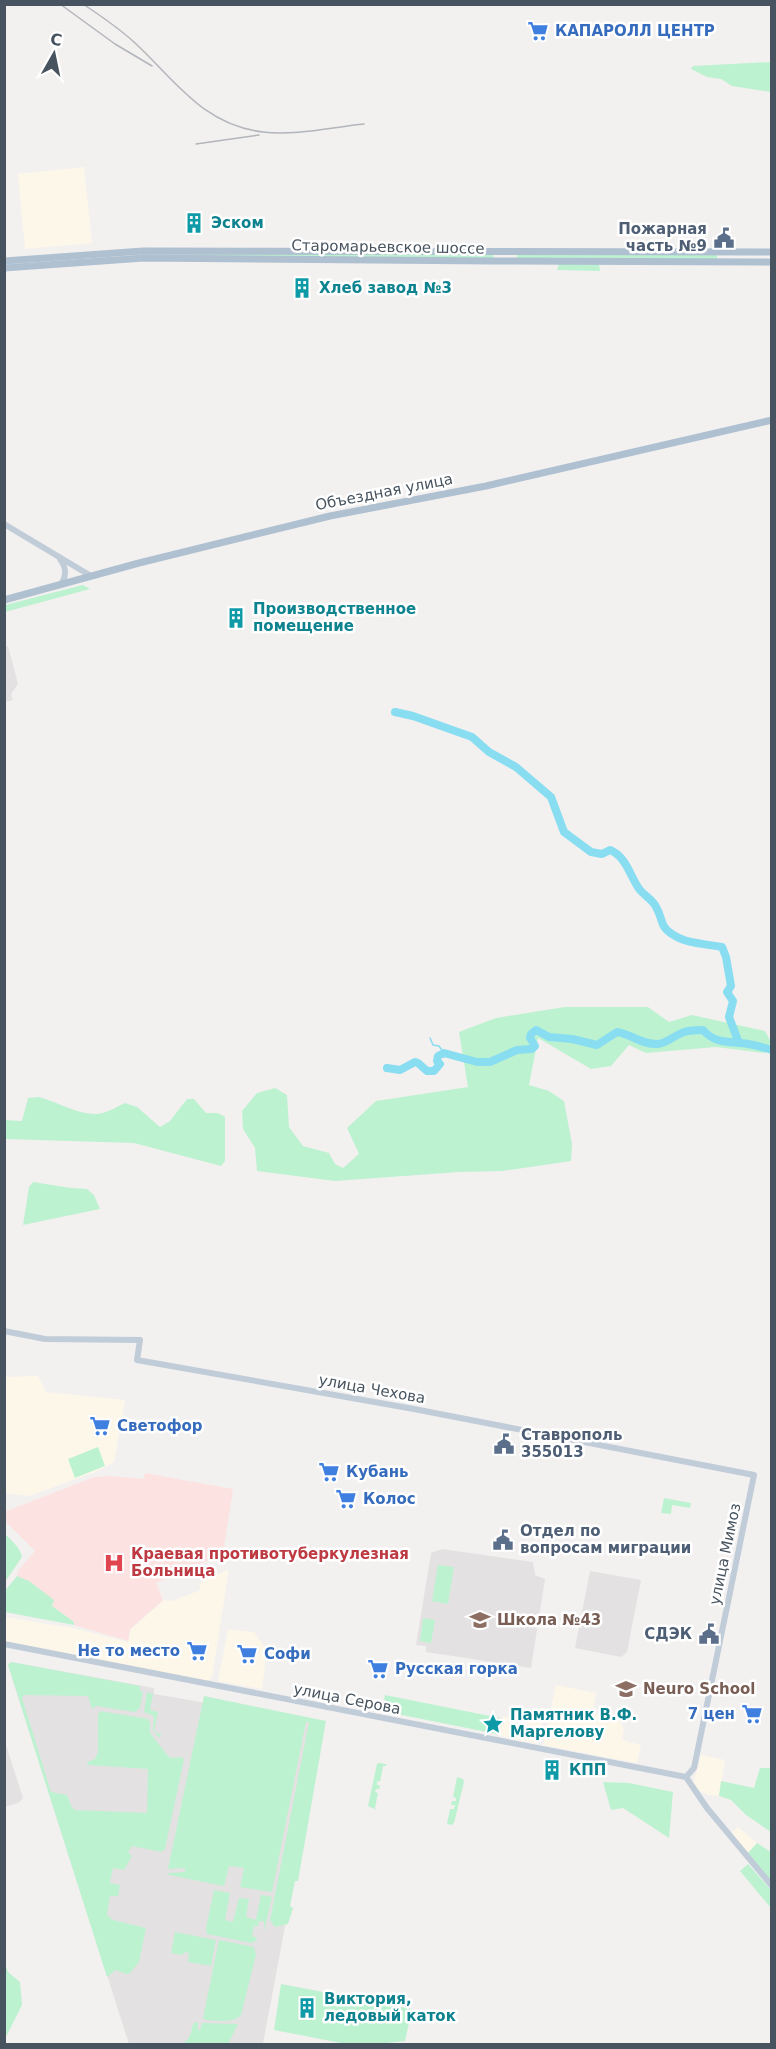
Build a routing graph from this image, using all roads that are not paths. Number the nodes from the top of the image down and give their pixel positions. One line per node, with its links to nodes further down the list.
1 (726, 252): 2 (main road, Старомарьевское шоссе); 3 (main road, Старомарьевское шоссе); 4 (main road)
2 (771, 252)
3 (4, 261)
4 (726, 262): 5 (main road, Старомарьевское шоссе); 6 (main road, Старомарьевское шоссе)
5 (771, 262)
6 (4, 268)
7 (771, 420): 10 (main road, Объездная улица)
8 (4, 524): 9 (street)
9 (60, 558): 10 (street); 11 (street)
10 (91, 576): 11 (main road, Объездная улица)
11 (62, 584): 12 (main road, Объездная улица)
12 (4, 600)
13 (4, 1331): 14 (street, улица Чехова)
14 (754, 1474): 16 (street, улица Мимоз)
15 (4, 1644): 16 (street, улица Серова)
16 (686, 1777): 17 (street)
17 (771, 1886)

